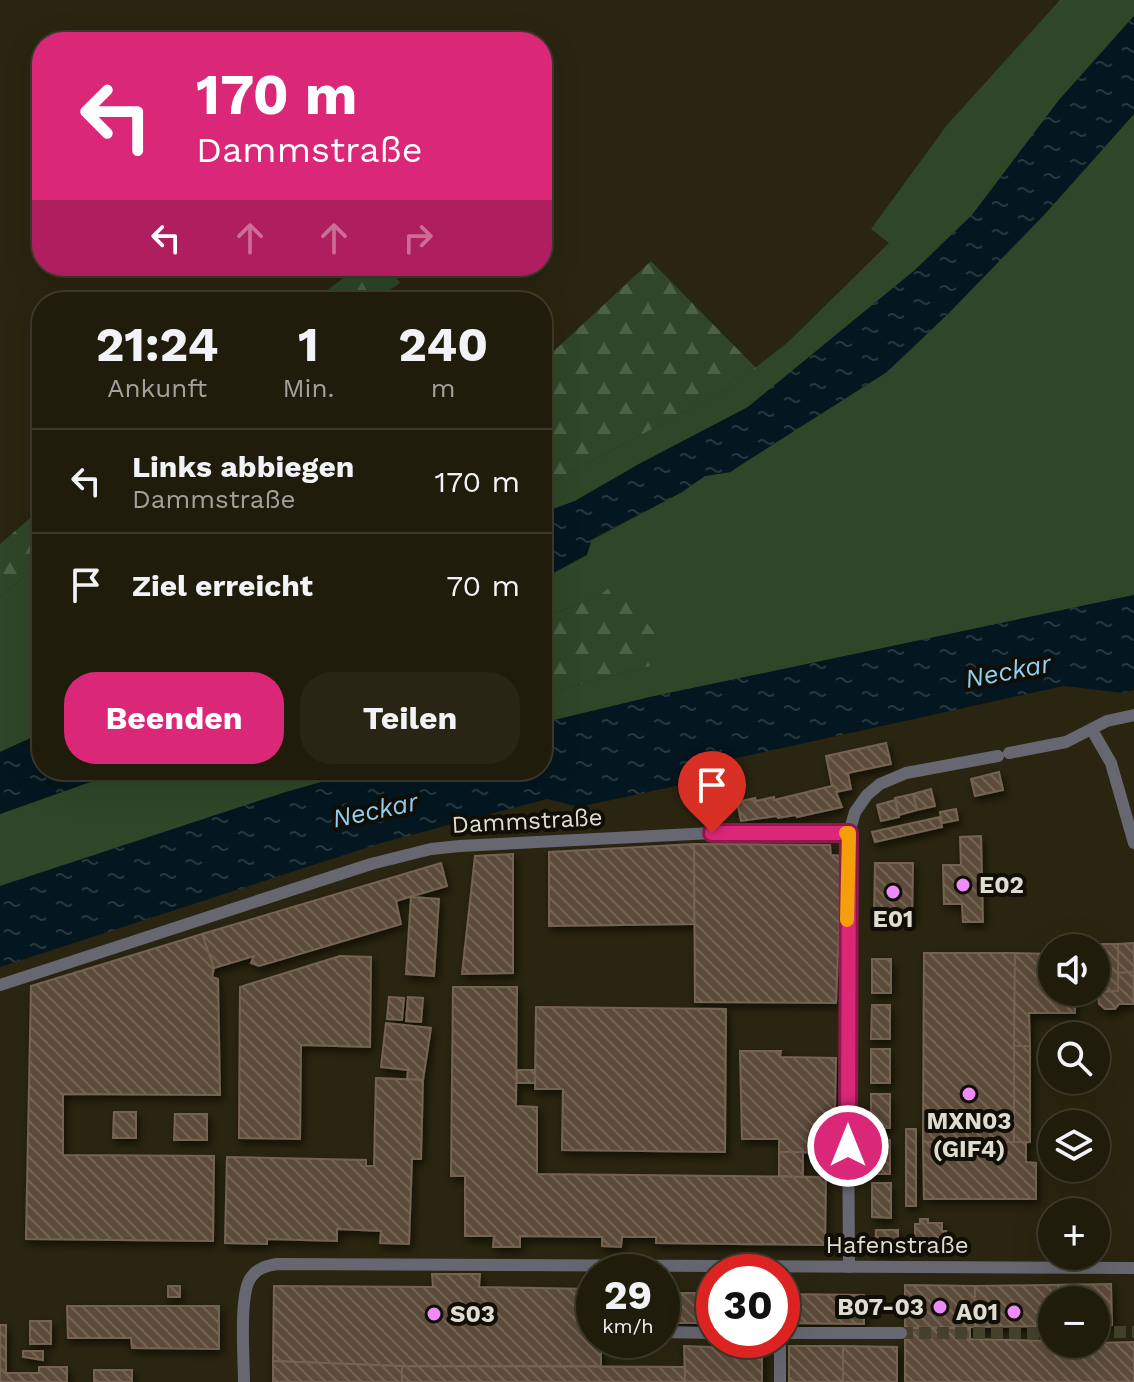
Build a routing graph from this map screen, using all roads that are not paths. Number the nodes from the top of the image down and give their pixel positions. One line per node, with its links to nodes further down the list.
1 (1134, 715): 2 (street)
2 (1092, 730): 3 (street); 4 (street)
3 (849, 833): 5 (street, Dammstraße); 6 (street)
4 (1134, 843)
5 (0, 985)
6 (849, 1267): 7 (street, Hafenstraße); 11 (street, Hafenstraße)
7 (1134, 1268)
8 (800, 1333): 9 (street)
9 (901, 1333)
10 (780, 1358): 12 (street)
11 (244, 1382)
12 (780, 1382)

